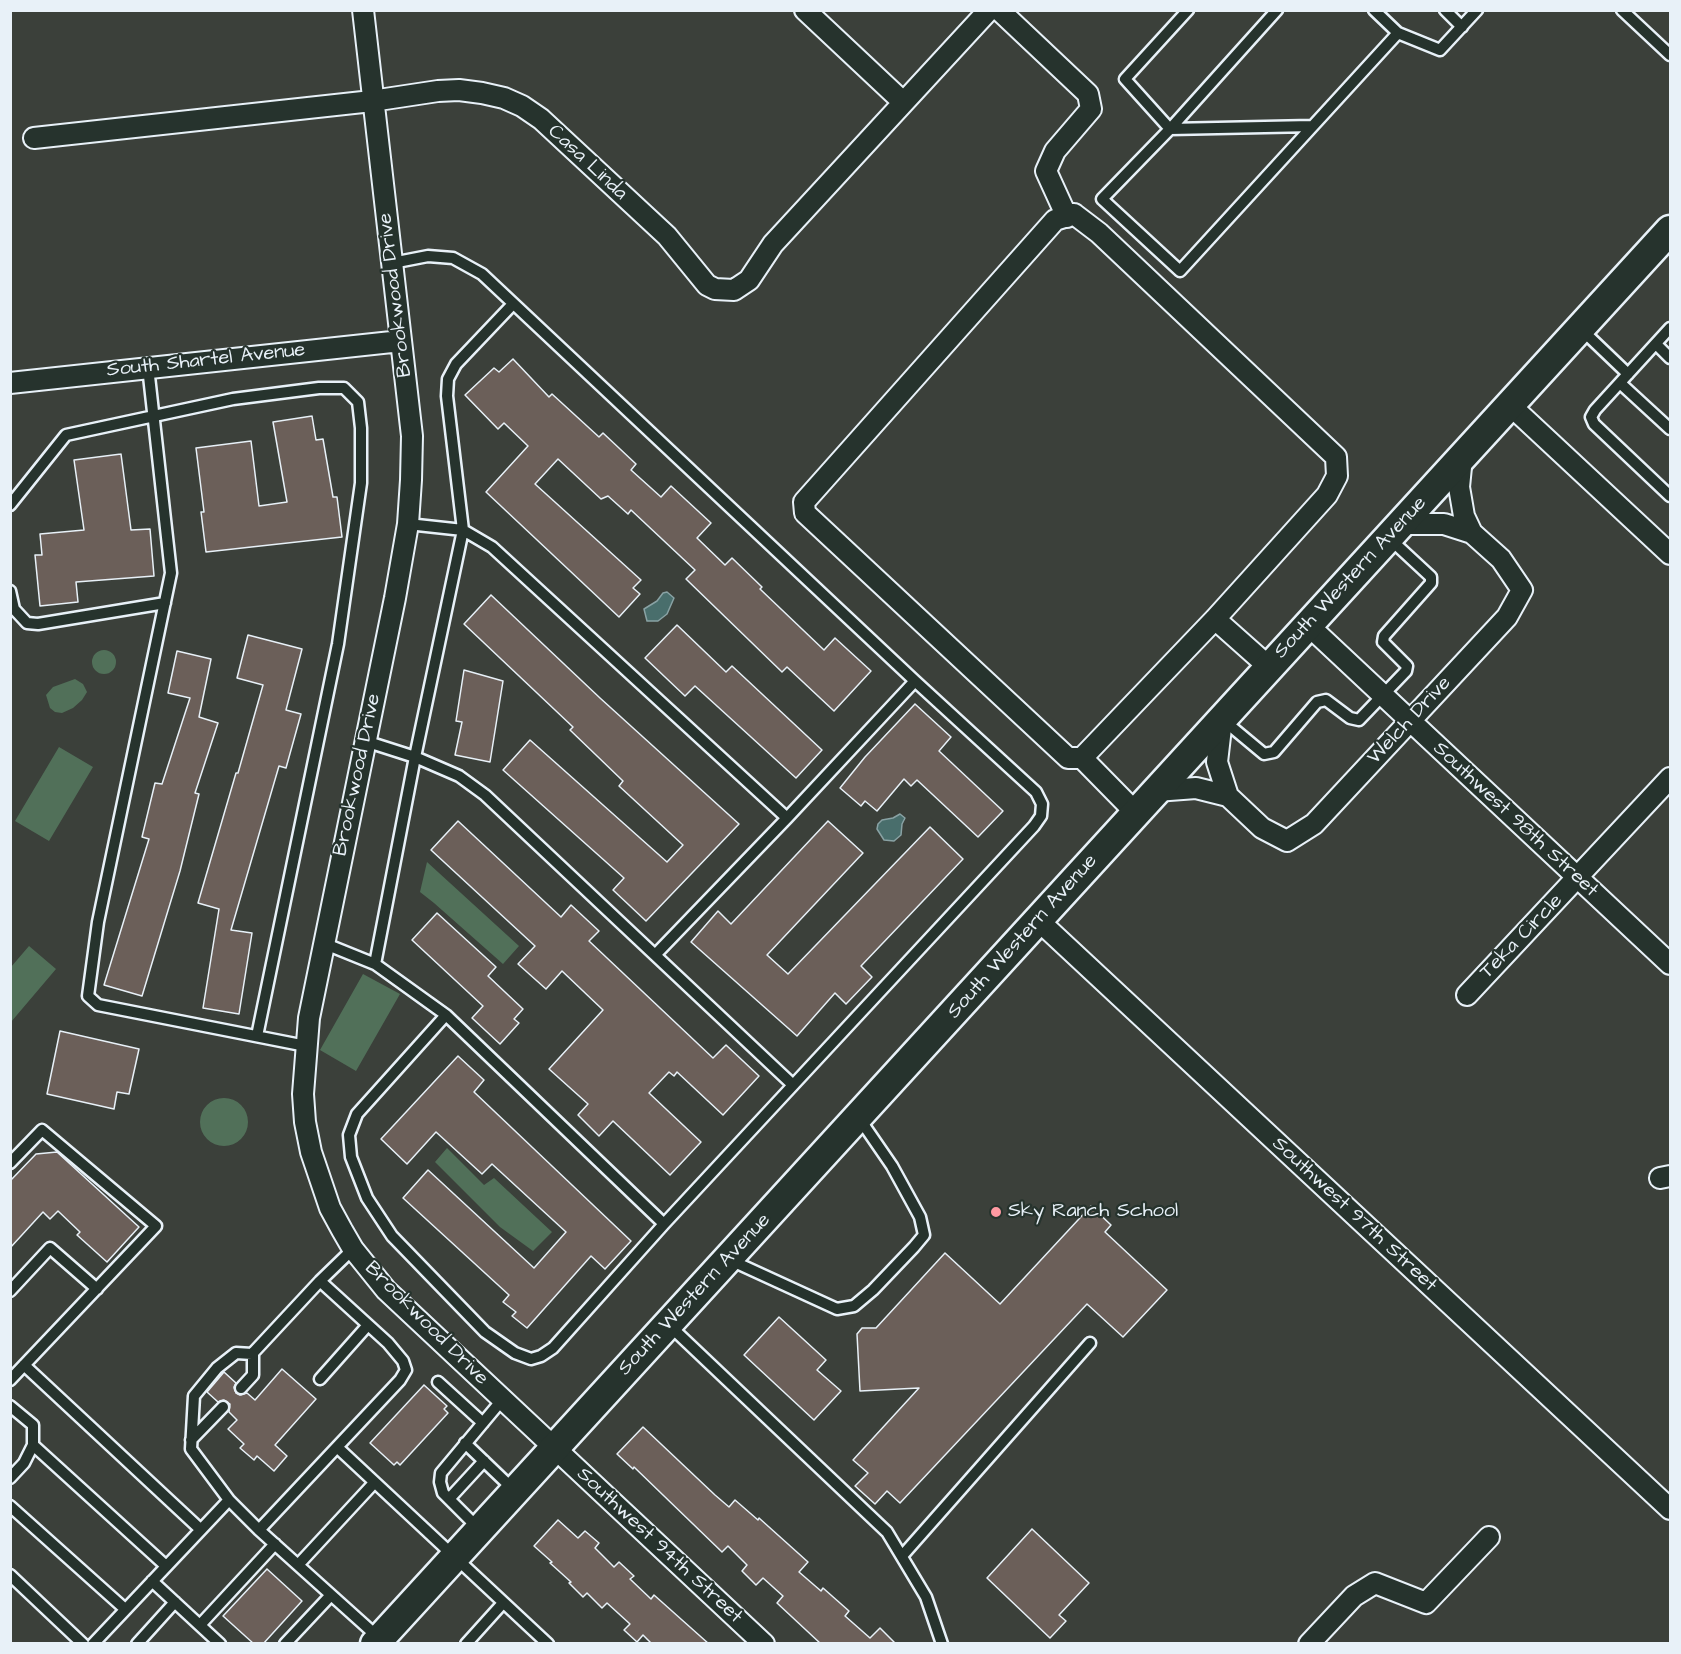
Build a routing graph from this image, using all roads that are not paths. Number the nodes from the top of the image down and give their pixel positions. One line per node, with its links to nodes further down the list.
1 (363, 10): 14 (street, Brookwood Drive)
2 (805, 10): 15 (street)
3 (989, 10): 15 (street, Casa Linda)
4 (999, 10): 19 (street)
5 (1188, 10): 17 (lane)
6 (1277, 10): 17 (lane)
7 (1374, 10): 12 (lane)
8 (1444, 10): 11 (lane)
9 (1477, 10): 11 (lane)
10 (1622, 10): 13 (lane)
11 (1462, 27): 12 (lane)
12 (1398, 33): 16 (lane)
13 (1671, 55)
14 (372, 101): 15 (street, Casa Linda); 18 (street, Casa Linda); 21 (street, Brookwood Drive)
15 (903, 102)
16 (1312, 126): 17 (lane); 17 (lane)
17 (1170, 129)
18 (34, 138)
19 (1067, 217): 45 (street); 54 (street)
20 (1671, 230): 23 (main road, South Western Avenue)
21 (392, 263): 22 (lane); 25 (street, Brookwood Drive)
22 (513, 304): 39 (lane); 48 (lane)
23 (1580, 328): 29 (lane); 32 (main road, South Western Avenue)
24 (1671, 328): 26 (lane)
25 (401, 341): 28 (street, South Shartel Avenue); 38 (street, Brookwood Drive)
26 (1656, 344): 27 (lane); 29 (lane)
27 (1671, 358)
28 (148, 367): 30 (street, South Shartel Avenue); 33 (lane)
29 (1628, 374): 31 (lane)
30 (10, 383)
31 (1620, 383): 34 (lane); 36 (lane)
32 (1510, 405): 35 (main road, South Western Avenue); 42 (street)
33 (154, 416): 37 (lane); 44 (lane); 68 (lane)
34 (1671, 429)
35 (1462, 458): 40 (main road, South Western Avenue); 41 (street, Welch Drive)
36 (1671, 496)
37 (10, 504)
38 (408, 524): 39 (lane); 52 (street, Brookwood Drive)
39 (463, 530): 53 (lane); 59 (lane)
40 (1394, 531): 41 (street, Welch Drive); 46 (main road, South Western Avenue); 49 (lane)
41 (1472, 533): 51 (street, Welch Drive)
42 (1668, 547)
43 (10, 591): 44 (lane)
44 (165, 603): 68 (lane)
45 (1215, 619): 47 (street); 54 (street)
46 (1308, 625): 47 (main road, South Western Avenue); 49 (street, Southwest 98th Street)
47 (1269, 667): 50 (main road, South Western Avenue)
48 (915, 681): 59 (lane); 70 (lane)
49 (1383, 696): 50 (lane); 51 (street, Southwest 98th Street)
50 (1222, 719): 56 (main road, South Western Avenue); 57 (street, Welch Drive)
51 (1410, 721): 57 (street, Welch Drive); 60 (street, Southwest 98th Street)
52 (365, 741): 53 (lane); 62 (street, Brookwood Drive)
53 (415, 757): 63 (lane); 64 (lane)
54 (1082, 758): 58 (street)
55 (1671, 778): 60 (street, Teka Circle)
56 (1156, 791): 57 (street, Welch Drive); 58 (main road, South Western Avenue)
57 (1228, 796)
58 (1136, 813): 61 (main road, South Western Avenue)
59 (787, 818): 63 (lane)
60 (1578, 878): 65 (street, Southwest 98th Street); 66 (street, Teka Circle)
61 (1038, 920): 71 (main road, South Western Avenue); 104 (street, Southwest 97th Street)
62 (323, 943): 64 (lane); 69 (street, Brookwood Drive)
63 (656, 954): 70 (lane)
64 (375, 964): 67 (lane)
65 (1671, 964)
66 (1467, 995)
67 (446, 1015): 73 (lane); 73 (lane)
68 (257, 1036): 69 (lane)
69 (306, 1046): 74 (street, Brookwood Drive)
70 (793, 1085): 73 (lane)
71 (858, 1117): 75 (main road, South Western Avenue); 75 (lane)
72 (10, 1163): 77 (lane)
73 (664, 1224)
74 (353, 1248): 76 (lane); 88 (street, Brookwood Drive)
75 (728, 1259): 79 (main road, South Western Avenue)
76 (320, 1281): 80 (lane); 82 (lane)
77 (97, 1289): 78 (lane); 83 (lane)
78 (10, 1291)
79 (668, 1324): 96 (main road, South Western Avenue); 110 (lane)
80 (368, 1325): 84 (lane); 95 (lane)
81 (1090, 1344): 110 (lane)
82 (253, 1353): 87 (lane); 92 (lane)
83 (24, 1365): 85 (lane); 105 (lane)
84 (320, 1379)
85 (10, 1380)
86 (438, 1382): 91 (lane)
87 (241, 1388)
88 (502, 1400): 91 (lane); 96 (street, Brookwood Drive)
89 (10, 1406): 94 (lane)
90 (223, 1407): 92 (lane)
91 (483, 1423): 93 (lane)
92 (192, 1440): 101 (lane)
93 (465, 1443): 97 (lane); 102 (lane)
94 (33, 1445): 98 (lane); 113 (lane)
95 (337, 1448): 99 (lane); 107 (lane)
96 (555, 1448): 100 (main road, South Western Avenue); 129 (street, Southwest 94th Street)
97 (483, 1461): 100 (lane); 102 (lane)
98 (10, 1478)
99 (374, 1483): 111 (lane); 112 (lane)
100 (515, 1491): 106 (main road, South Western Avenue)
101 (229, 1500): 105 (lane); 107 (lane)
102 (449, 1500): 106 (lane)
103 (10, 1506): 119 (lane)
104 (1671, 1509)
105 (200, 1529): 113 (lane)
106 (480, 1529): 111 (main road, South Western Avenue)
107 (259, 1530): 109 (lane)
108 (1489, 1537): 131 (street)
109 (274, 1544): 112 (lane); 120 (lane)
110 (902, 1556): 130 (lane)
111 (453, 1558): 118 (lane); 121 (main road, South Western Avenue)
112 (298, 1565): 116 (lane)
113 (165, 1566): 115 (lane)
114 (10, 1575): 122 (lane)
115 (152, 1581): 117 (lane); 119 (lane)
116 (331, 1595): 121 (lane); 126 (lane)
117 (175, 1602): 120 (lane); 124 (lane)
118 (503, 1603): 127 (lane); 128 (lane)
119 (125, 1609): 123 (lane)
120 (200, 1625): 125 (lane)
121 (377, 1641)
122 (83, 1644)
123 (93, 1644)
124 (137, 1644)
125 (220, 1644)
126 (285, 1644)
127 (466, 1644)
128 (548, 1644)
129 (764, 1644)
130 (942, 1644)
131 (1309, 1644)

